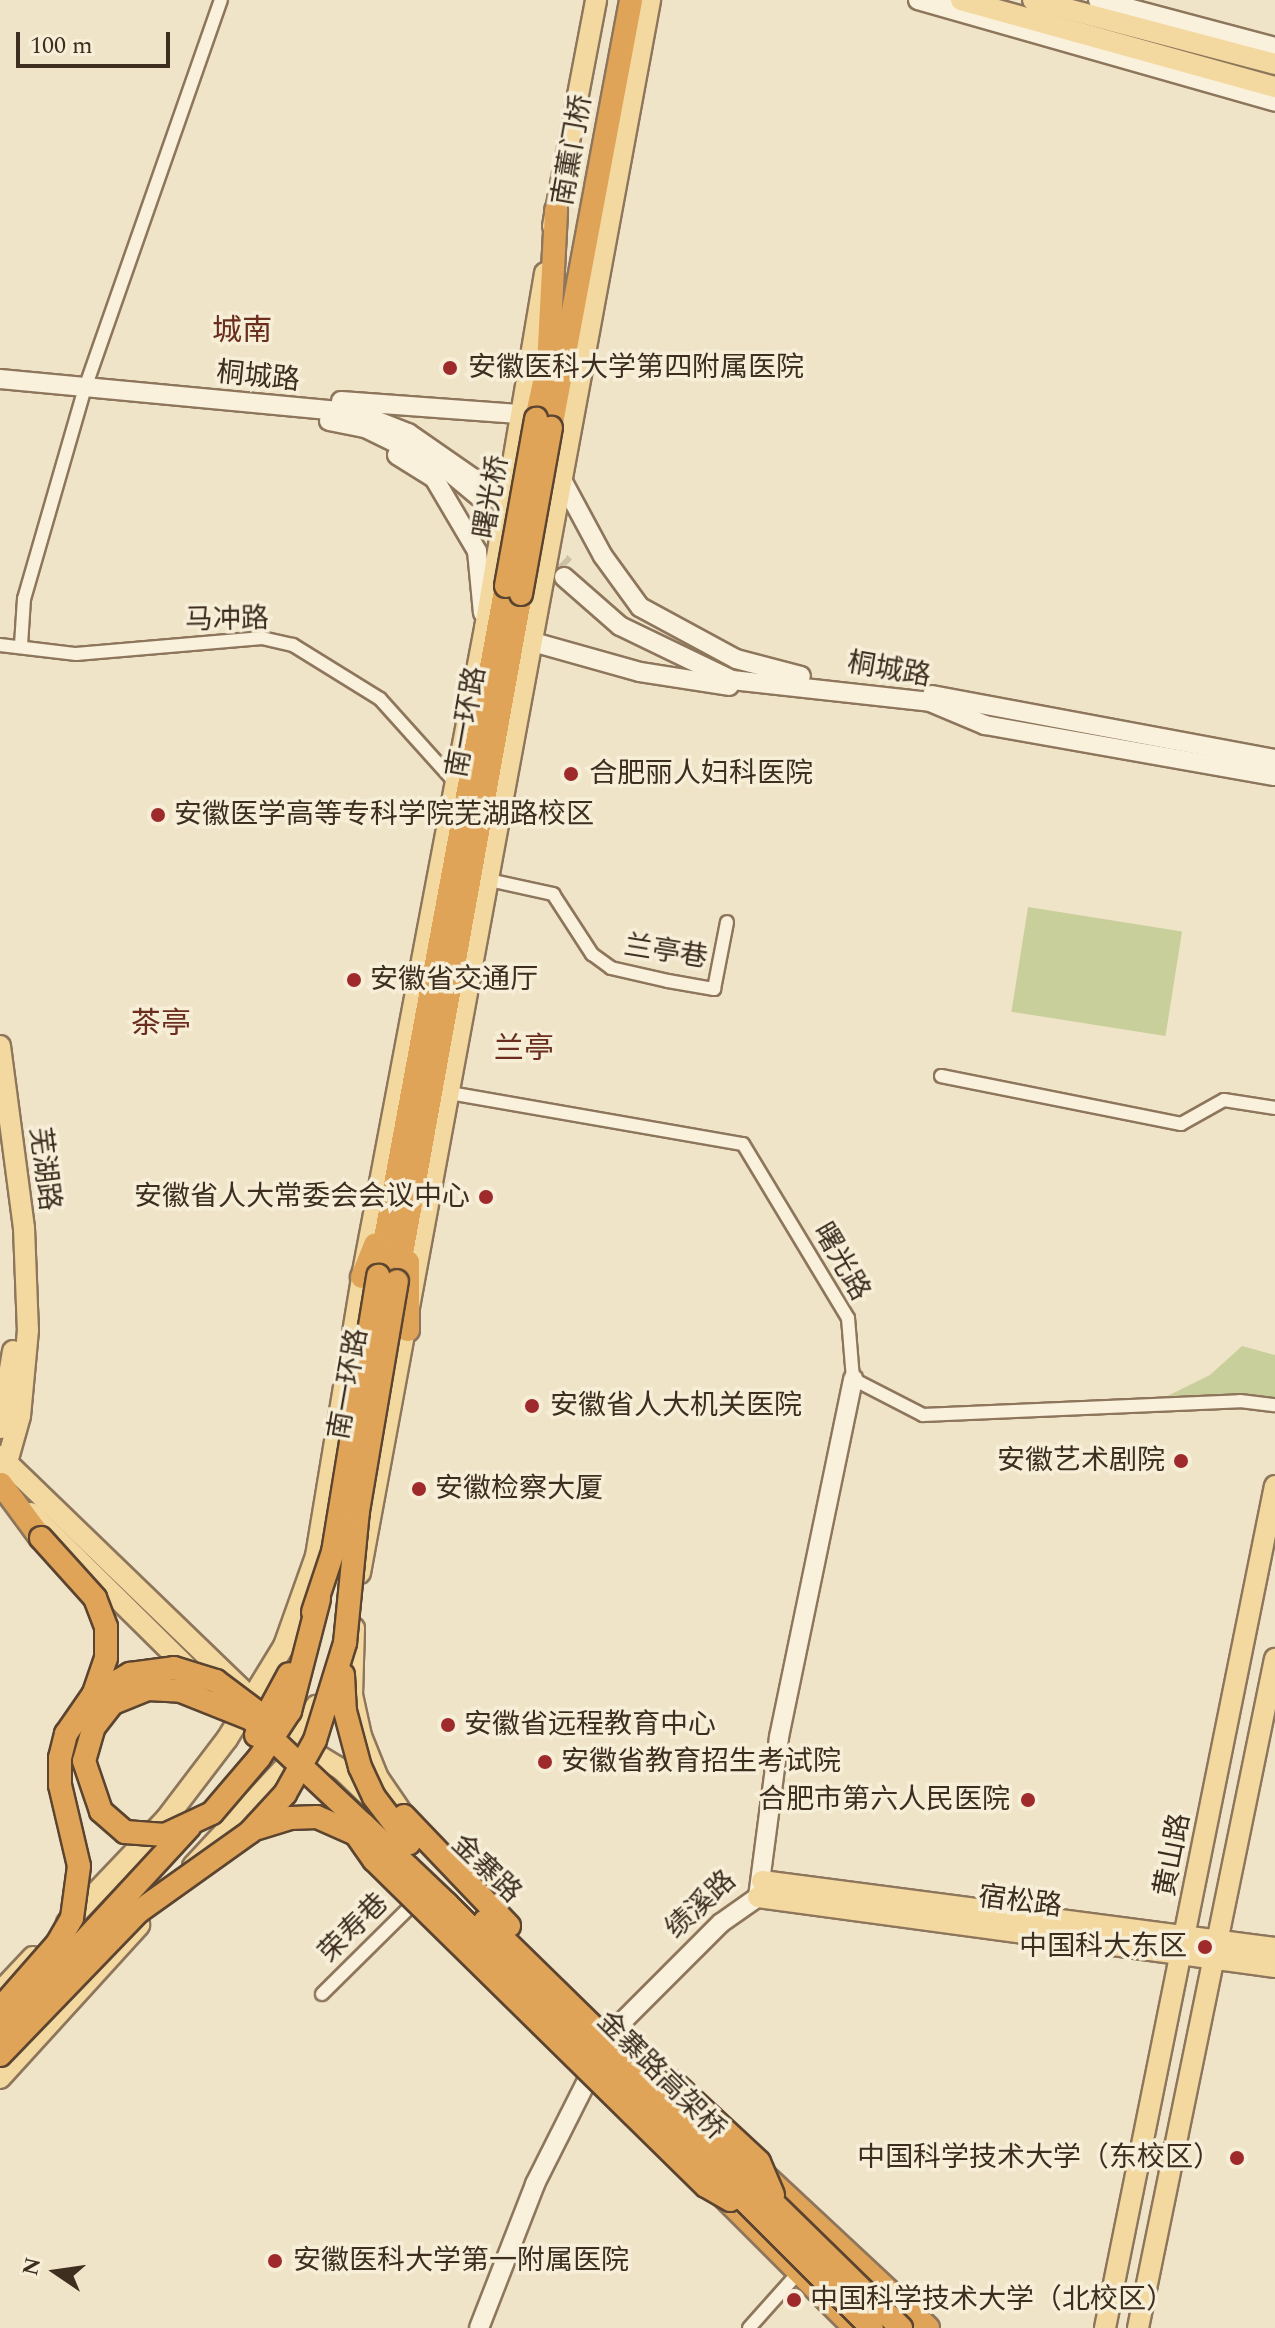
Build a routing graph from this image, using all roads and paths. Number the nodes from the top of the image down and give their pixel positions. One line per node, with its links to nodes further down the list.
1 (221, 0): 19 (street)
2 (596, 0): 14 (main road)
3 (617, 0): 15 (highway, 南薰门桥)
4 (631, 0): 15 (highway, 南薰门桥)
5 (650, 0): 22 (main road)
6 (918, 0): 13 (street)
7 (961, 0): 12 (main road)
8 (1033, 0): 11 (main road)
9 (1098, 0): 10 (street)
10 (1275, 47)
11 (1275, 64)
12 (1275, 87)
13 (1275, 102)
14 (556, 210): 16 (highway); 21 (main road)
15 (566, 310): 16 (highway); 21 (highway)
16 (548, 365): 21 (highway)
17 (0, 379): 19 (street, 桐城路)
18 (0, 389): 19 (street, 桐城路)
19 (83, 393): 20 (street, 桐城路); 28 (street)
20 (313, 415): 21 (street); 23 (street, 桐城路); 25 (street)
21 (536, 420): 24 (highway, 曙光桥, bridge); 25 (main road)
22 (562, 480): 26 (main road); 29 (street)
23 (487, 495)
24 (514, 590): 41 (highway, 南一环路); 42 (highway, 南一环路)
25 (485, 628): 33 (main road)
26 (533, 642): 30 (street); 34 (main road)
27 (0, 645): 28 (street, 马冲路)
28 (21, 645): 33 (street, 马冲路)
29 (801, 676): 30 (street, 桐城路); 31 (street, 桐城路)
30 (755, 682): 32 (street, 桐城路)
31 (1275, 759)
32 (1275, 776)
33 (453, 780): 42 (main road)
34 (489, 880): 35 (street, 兰亭巷); 38 (main road)
35 (727, 922)
36 (0, 1046): 47 (main road, 芜湖路)
37 (941, 1076): 39 (street)
38 (450, 1093): 43 (main road); 44 (street, 曙光路)
39 (1275, 1108)
40 (0, 1144): 46 (main road, 芜湖路)
41 (408, 1221): 42 (highway, 南一环路); 43 (highway)
42 (379, 1278): 49 (highway, 南一环路, bridge); 51 (highway, 南一环路, bridge); 54 (main road)
43 (408, 1330): 50 (main road)
44 (853, 1379): 45 (street); 60 (street, 绩溪路)
45 (1275, 1405)
46 (0, 1428)
47 (2, 1475): 49 (highway, bridge); 54 (main road)
48 (1275, 1486): 64 (main road, 黄山路)
49 (358, 1511): 52 (highway, 南一环路, bridge)
50 (355, 1594): 55 (main road); 56 (main road)
51 (319, 1599): 63 (highway, 金寨路高架桥, bridge); 71 (highway, 南一环路, bridge)
52 (345, 1643): 58 (highway, 南一环路, bridge); 62 (highway, bridge)
53 (1275, 1659): 65 (main road)
54 (247, 1709): 55 (highway); 68 (main road)
55 (294, 1755): 57 (highway); 59 (main road); 72 (main road, 金寨路)
56 (404, 1816): 77 (highway, bridge)
57 (348, 1823): 59 (main road); 61 (highway); 77 (highway, bridge)
58 (250, 1832): 63 (highway, bridge); 73 (highway, 南一环路, bridge)
59 (197, 1862): 75 (main road)
60 (760, 1889): 64 (main road, 宿松路); 72 (street, 绩溪路)
61 (421, 1896): 69 (street, 荣寿巷); 74 (highway)
62 (464, 1902): 70 (highway, bridge); 77 (highway, 金寨路高架桥, bridge)
63 (473, 1931): 77 (highway, 金寨路高架桥, bridge)
64 (1185, 1942): 65 (main road, 宿松路); 85 (main road, 黄山路)
65 (1218, 1948): 66 (main road, 宿松路); 67 (main road, 宿松路); 86 (main road)
66 (1275, 1948)
67 (1275, 1967)
68 (0, 1992)
69 (322, 1994)
70 (0, 2009)
71 (0, 2032)
72 (611, 2033): 74 (street, 绩溪路); 76 (main road, 金寨路)
73 (0, 2055)
74 (594, 2067): 78 (highway); 79 (street, 绩溪路)
75 (0, 2078)
76 (756, 2167): 84 (highway, 金寨路)
77 (766, 2207): 82 (highway, 金寨路高架桥, bridge); 83 (highway, 金寨路高架桥, bridge)
78 (799, 2272): 80 (street); 81 (highway)
79 (479, 2328)
80 (749, 2328)
81 (855, 2328)
82 (872, 2328)
83 (901, 2328)
84 (928, 2328)
85 (1105, 2328)
86 (1138, 2328)

